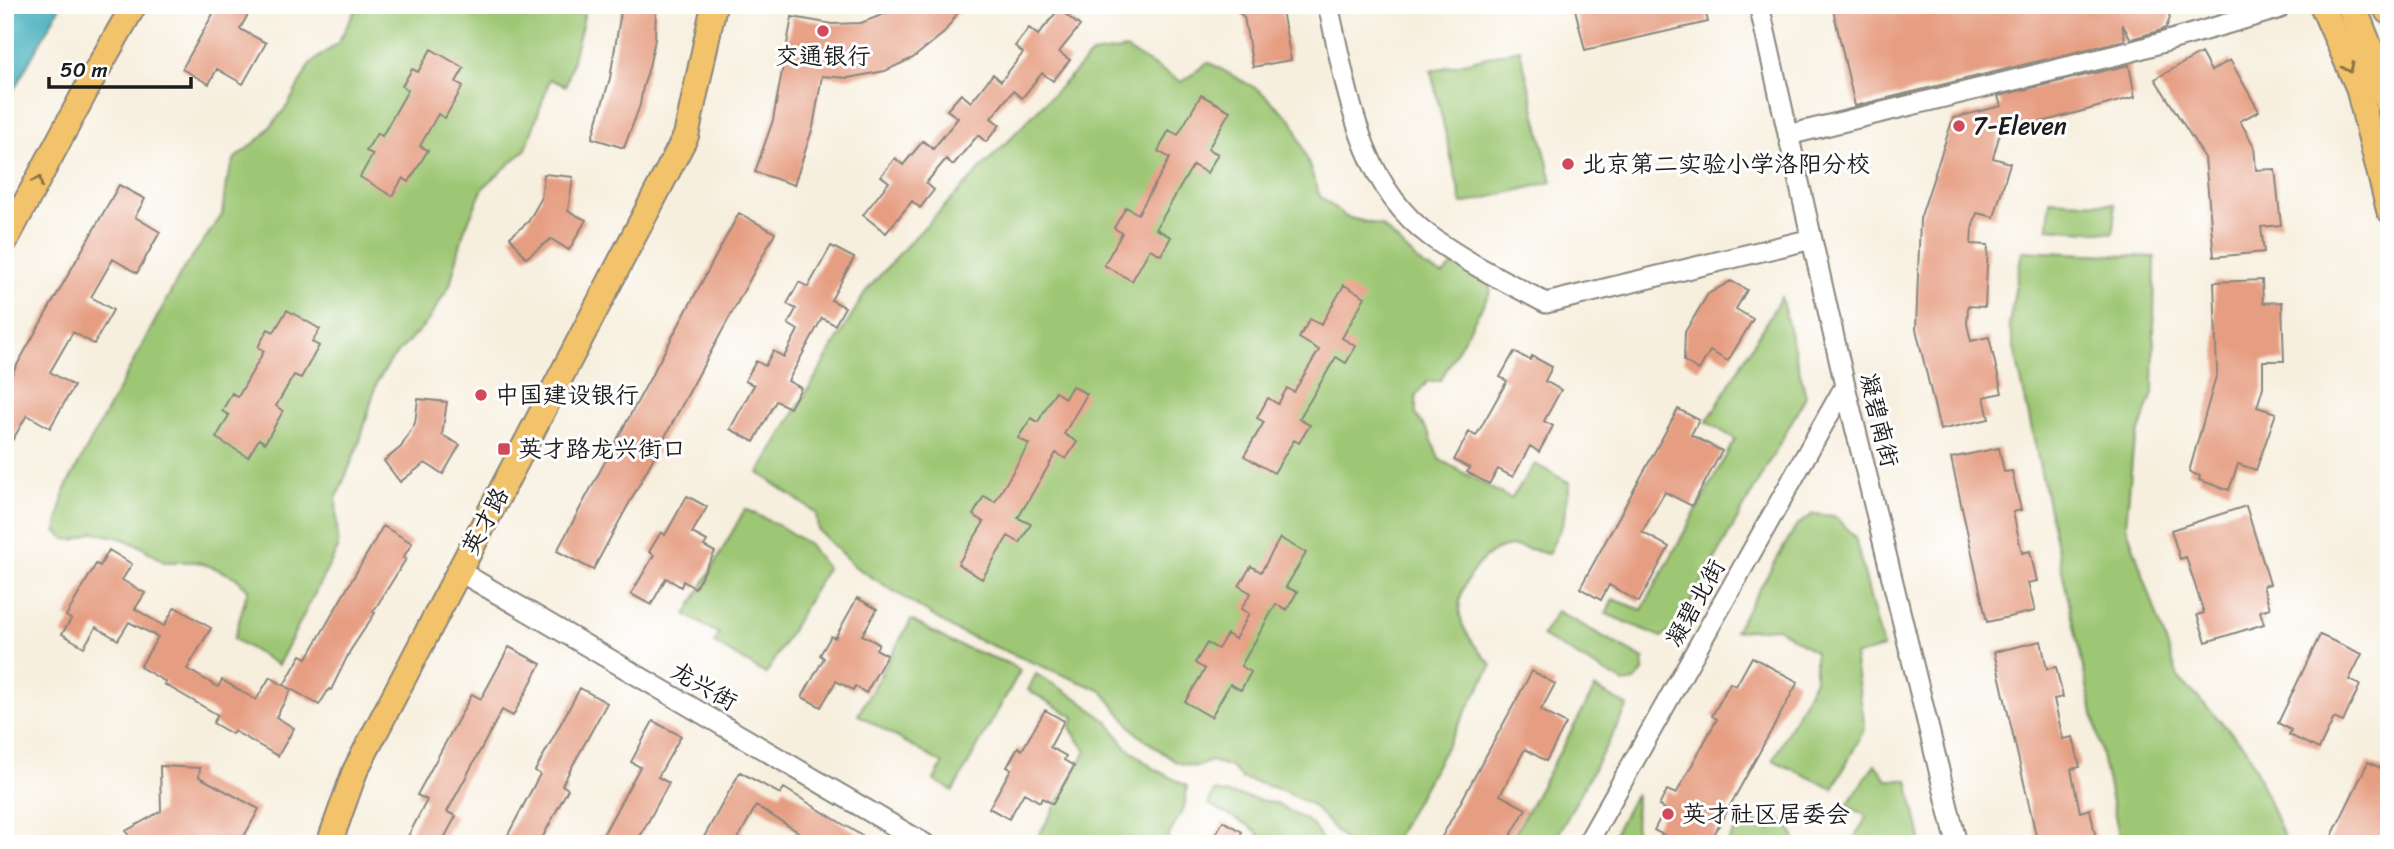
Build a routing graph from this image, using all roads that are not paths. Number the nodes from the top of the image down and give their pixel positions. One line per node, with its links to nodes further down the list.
1 (134, 5): 13 (main road, one-way to 1)
2 (714, 5): 15 (main road, 英才路)
3 (725, 5): 15 (main road, 英才路)
4 (1328, 5): 12 (street)
5 (1759, 5): 10 (street, 凝碧南街)
6 (2322, 5): 11 (main road, one-way to 11)
7 (2351, 5): 9 (highway)
8 (2278, 9): 10 (street)
9 (2389, 101)
10 (1788, 135): 12 (street, 凝碧南街)
11 (2389, 210)
12 (1812, 239): 14 (street, 凝碧南街)
13 (5, 241)
14 (1845, 386): 19 (street, 凝碧北街); 20 (street, 凝碧南街)
15 (464, 574): 16 (main road, 英才路); 17 (main road, 英才路); 18 (street, 龙兴街)
16 (329, 844)
17 (342, 844)
18 (925, 844)
19 (1587, 844)
20 (1957, 844)

